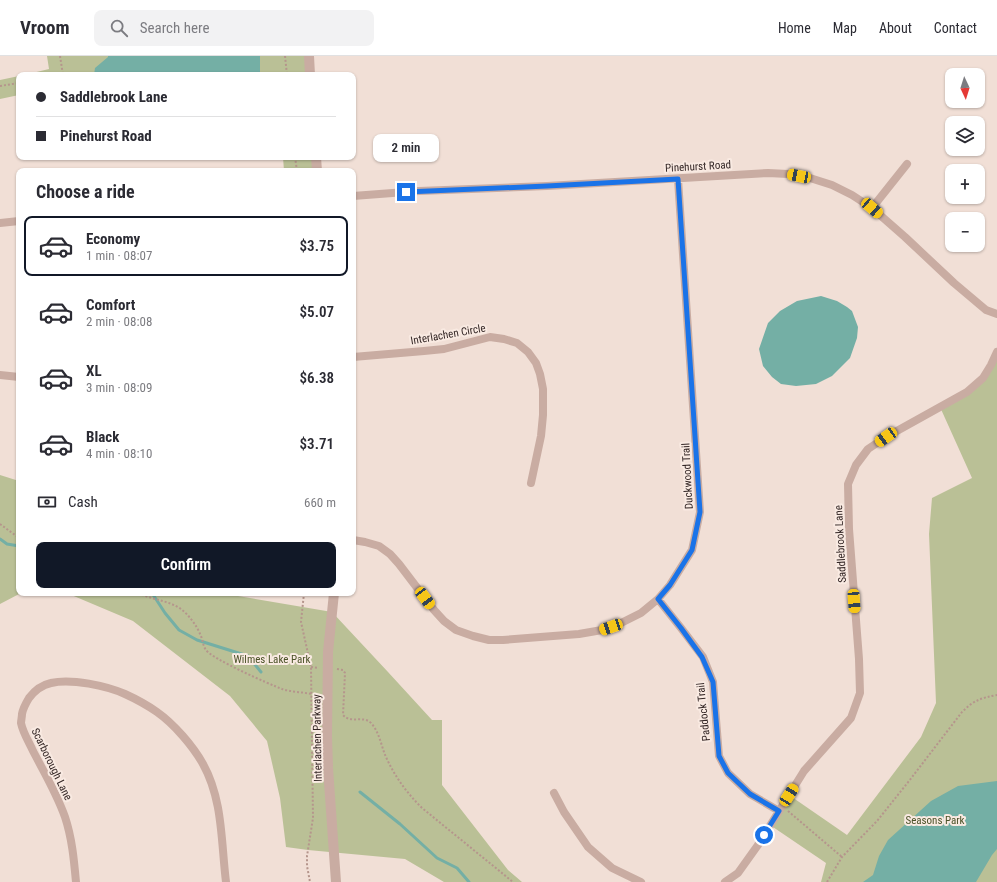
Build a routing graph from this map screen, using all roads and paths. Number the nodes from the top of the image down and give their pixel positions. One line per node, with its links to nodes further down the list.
1 (60, 56): 4 (path)
2 (285, 56): 5 (path)
3 (309, 56): 6 (street)
4 (63, 72)
5 (287, 72)
6 (310, 72)
7 (16, 83): 8 (path)
8 (0, 86)
9 (907, 164): 12 (street)
10 (678, 179): 11 (street, Pinehurst Road); 12 (street, Pinehurst Road); 27 (street, Duckwood Trail)
11 (356, 196)
12 (872, 208): 15 (street, Pinehurst Road)
13 (16, 221): 14 (street)
14 (0, 223)
15 (997, 314)
16 (997, 352): 33 (street, Saddlebrook Lane)
17 (356, 357): 20 (street, Interlachen Circle)
18 (0, 375): 19 (street)
19 (16, 378)
20 (531, 482)
21 (0, 524): 22 (path)
22 (16, 536)
23 (356, 540): 27 (street, Duckwood Trail)
24 (145, 596): 30 (path)
25 (304, 596): 28 (path)
26 (334, 596): 29 (street, Interlachen Parkway)
27 (658, 599): 33 (street, Paddock Trail)
28 (311, 667): 29 (path); 30 (path)
29 (328, 668): 38 (street, Interlachen Parkway); 39 (path)
30 (312, 694): 37 (path)
31 (997, 695): 34 (path)
32 (554, 793): 40 (street)
33 (780, 808): 34 (path); 41 (street, Saddlebrook Lane)
34 (842, 857): 42 (path)
35 (76, 882): 36 (street, Scarborough Lane)
36 (226, 882)
37 (310, 882)
38 (336, 882)
39 (513, 882)
40 (641, 882)
41 (725, 882)
42 (827, 882)

